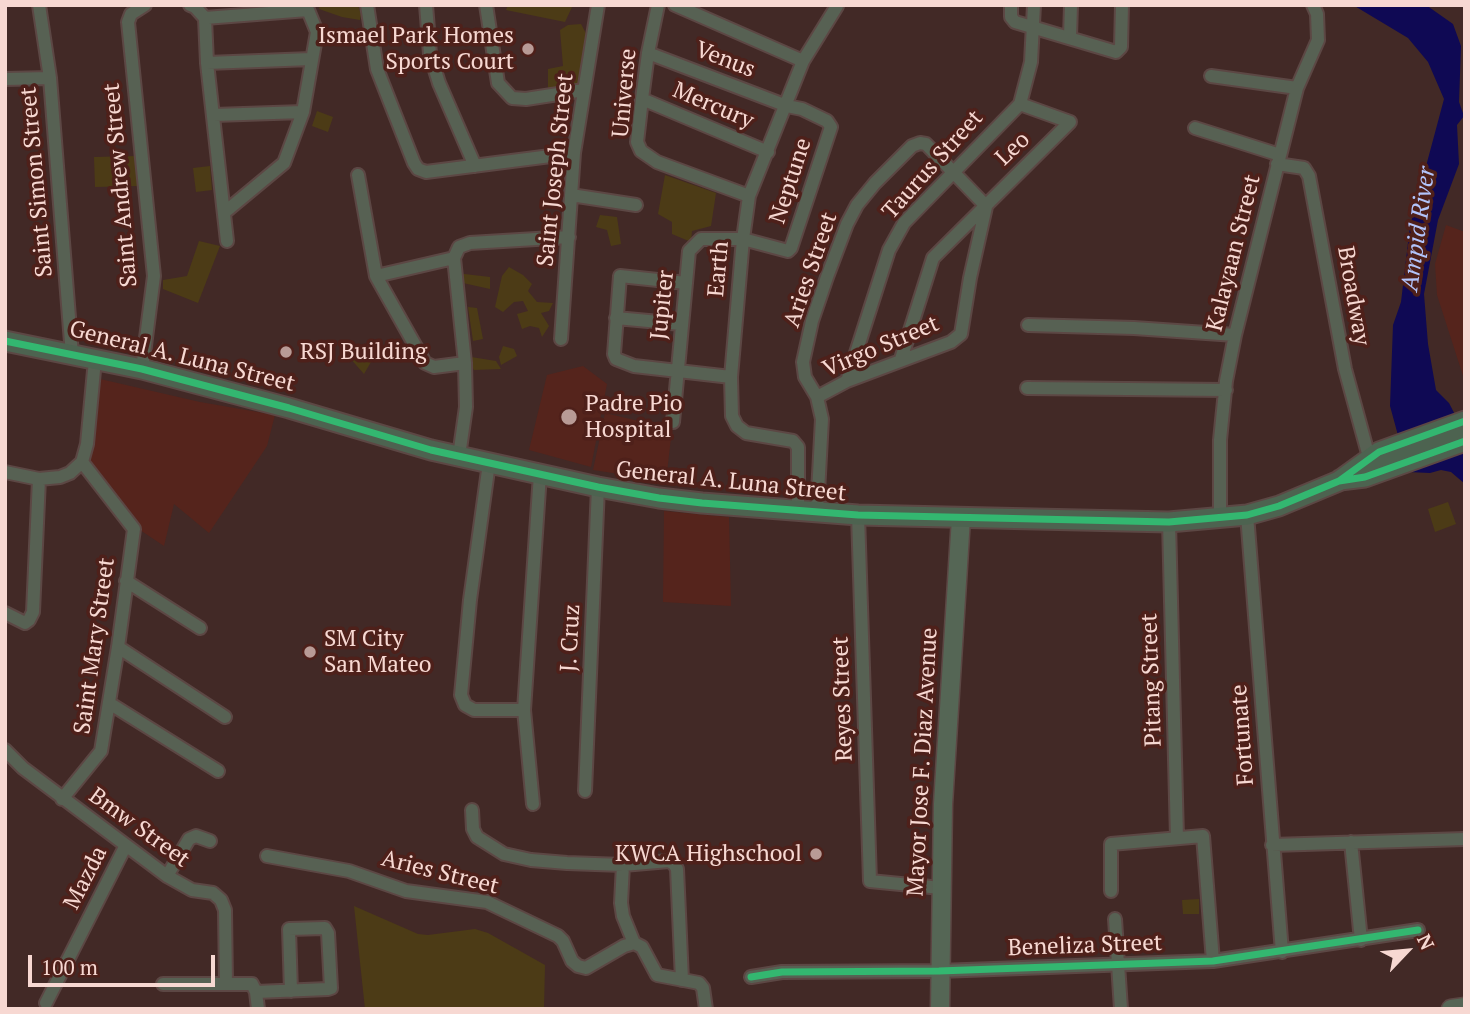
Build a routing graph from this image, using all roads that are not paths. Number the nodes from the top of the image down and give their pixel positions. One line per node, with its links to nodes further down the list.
1 (39, 5): 25 (street, Saint Simon Street)
2 (145, 5): 62 (street, Saint Andrew Street)
3 (190, 5): 17 (street)
4 (367, 5): 38 (street)
5 (426, 5): 38 (street)
6 (486, 5): 28 (street)
7 (598, 5): 28 (street, Saint Joseph Street)
8 (658, 5): 20 (street, Universe)
9 (675, 5): 22 (street)
10 (1011, 5): 18 (street)
11 (1034, 5): 18 (street)
12 (1071, 5): 19 (street)
13 (1122, 5): 19 (street)
14 (1313, 5): 27 (street, Kalayaan Street)
15 (838, 6): 22 (street, Earth)
16 (307, 8): 17 (street); 21 (street)
17 (205, 18): 23 (street)
18 (1034, 27): 19 (street); 30 (street)
19 (1069, 37)
20 (648, 53): 29 (street, Universe); 31 (street, Venus)
21 (311, 59): 23 (street); 32 (street)
22 (803, 61): 31 (street, Earth)
23 (207, 63): 33 (street)
24 (1211, 76): 27 (street)
25 (50, 78): 26 (street); 58 (street, Saint Simon Street)
26 (5, 79)
27 (1297, 88): 37 (street, Kalayaan Street)
28 (584, 90): 36 (street, Saint Joseph Street)
29 (642, 99): 35 (street, Mercury); 42 (street, Universe)
30 (1020, 104): 39 (street, Taurus Street); 44 (street, Leo)
31 (787, 106): 35 (street, Earth); 47 (street, Neptune)
32 (303, 112): 33 (street); 45 (street)
33 (214, 116): 45 (street)
34 (1195, 128): 37 (street, Broadway)
35 (768, 152): 42 (street, Earth)
36 (574, 153): 38 (street); 41 (street, Saint Joseph Street)
37 (1279, 159): 55 (street, Kalayaan Street); 73 (street, Broadway)
38 (475, 166)
39 (953, 173): 44 (street); 65 (street, Taurus Street); 68 (street, Aries Street)
40 (358, 175): 50 (street)
41 (571, 195): 43 (street); 46 (street, Saint Joseph Street)
42 (749, 196): 47 (street, Earth)
43 (636, 205)
44 (986, 206): 60 (street, Leo); 60 (street, Virgo Street)
45 (225, 212): 48 (street)
46 (569, 237): 49 (street); 56 (street, Saint Joseph Street)
47 (743, 239): 51 (street, Jupiter); 64 (street, Earth)
48 (228, 241)
49 (454, 258): 50 (street); 61 (street)
50 (376, 276): 61 (street)
51 (686, 283): 52 (street); 53 (street, Jupiter)
52 (616, 318): 53 (street); 63 (street)
53 (681, 324): 63 (street, Jupiter)
54 (1028, 325): 55 (street)
55 (1235, 335): 67 (street, Kalayaan Street)
56 (561, 339)
57 (5, 341): 58 (main road, General A. Luna Street)
58 (72, 355): 59 (main road, General A. Luna Street)
59 (95, 359): 62 (main road, General A. Luna Street); 74 (street)
60 (901, 359): 65 (street, Virgo Street)
61 (465, 363): 72 (street)
62 (142, 369): 72 (main road, General A. Luna Street)
63 (677, 370): 64 (street); 70 (street, Jupiter)
64 (731, 377): 80 (street, Earth)
65 (847, 381): 68 (street, Virgo Street)
66 (1027, 388): 67 (street)
67 (1226, 390): 84 (street, Kalayaan Street)
68 (817, 397): 80 (street)
69 (1465, 421): 73 (main road, General A. Luna Street)
70 (673, 422)
71 (1465, 441): 73 (main road, General A. Luna Street)
72 (459, 456): 75 (main road, General A. Luna Street)
73 (1378, 460): 81 (main road, General A. Luna Street)
74 (82, 461): 78 (street); 86 (street, Saint Mary Street)
75 (489, 463): 77 (main road, General A. Luna Street); 91 (street)
76 (5, 472): 78 (street)
77 (540, 474): 79 (main road, General A. Luna Street); 91 (street)
78 (39, 479): 87 (street)
79 (598, 488): 80 (main road, General A. Luna Street); 95 (street, J. Cruz)
80 (808, 510): 82 (main road, General A. Luna Street)
81 (1247, 514): 84 (main road, General A. Luna Street); 103 (street, Fortunate)
82 (858, 515): 83 (main road, General A. Luna Street); 108 (street, Reyes Street)
83 (961, 518): 85 (main road, General A. Luna Street); 108 (street, Mayor Jose F. Diaz Avenue)
84 (1220, 518): 85 (main road, General A. Luna Street)
85 (1169, 522): 99 (street, Pitang Street)
86 (125, 581): 88 (street); 89 (street, Saint Mary Street)
87 (5, 613)
88 (200, 628)
89 (118, 647): 90 (street, Saint Mary Street); 92 (street)
90 (109, 703): 94 (street); 96 (street, Saint Mary Street)
91 (524, 710): 97 (street)
92 (225, 717)
93 (5, 750): 96 (street, Bmw Street)
94 (219, 771)
95 (585, 791)
96 (62, 799): 104 (street, Bmw Street)
97 (533, 804)
98 (472, 810): 106 (street)
99 (1177, 838): 109 (street); 115 (street)
100 (1465, 839): 102 (street)
101 (210, 841): 107 (street)
102 (1351, 842): 103 (street); 112 (street)
103 (1272, 845): 114 (street, Fortunate)
104 (125, 847): 107 (street, Bmw Street); 124 (street, Mazda)
105 (267, 856): 113 (street, Aries Street)
106 (623, 865): 113 (street); 119 (street)
107 (167, 876): 121 (street, Bmw Street)
108 (941, 888): 117 (street, Mayor Jose F. Diaz Avenue)
109 (1111, 891)
110 (1115, 919): 116 (street)
111 (1418, 930): 112 (street, Beneliza Street)
112 (1361, 940): 114 (street, Beneliza Street)
113 (634, 943): 119 (street)
114 (1283, 952): 115 (street, Beneliza Street)
115 (1213, 961): 116 (street, Beneliza Street)
116 (1118, 964): 117 (street, Beneliza Street); 129 (street)
117 (939, 971): 118 (street, Beneliza Street); 128 (street, Mayor Jose F. Diaz Avenue)
118 (751, 976)
119 (682, 980): 127 (street)
120 (163, 984): 121 (street)
121 (226, 984): 123 (street)
122 (290, 990): 122 (street); 123 (street)
123 (256, 992): 126 (street)
124 (46, 1003)
125 (1465, 1007): 130 (street)
126 (258, 1009)
127 (706, 1009)
128 (940, 1009)
129 (1121, 1009)
130 (1451, 1009)

